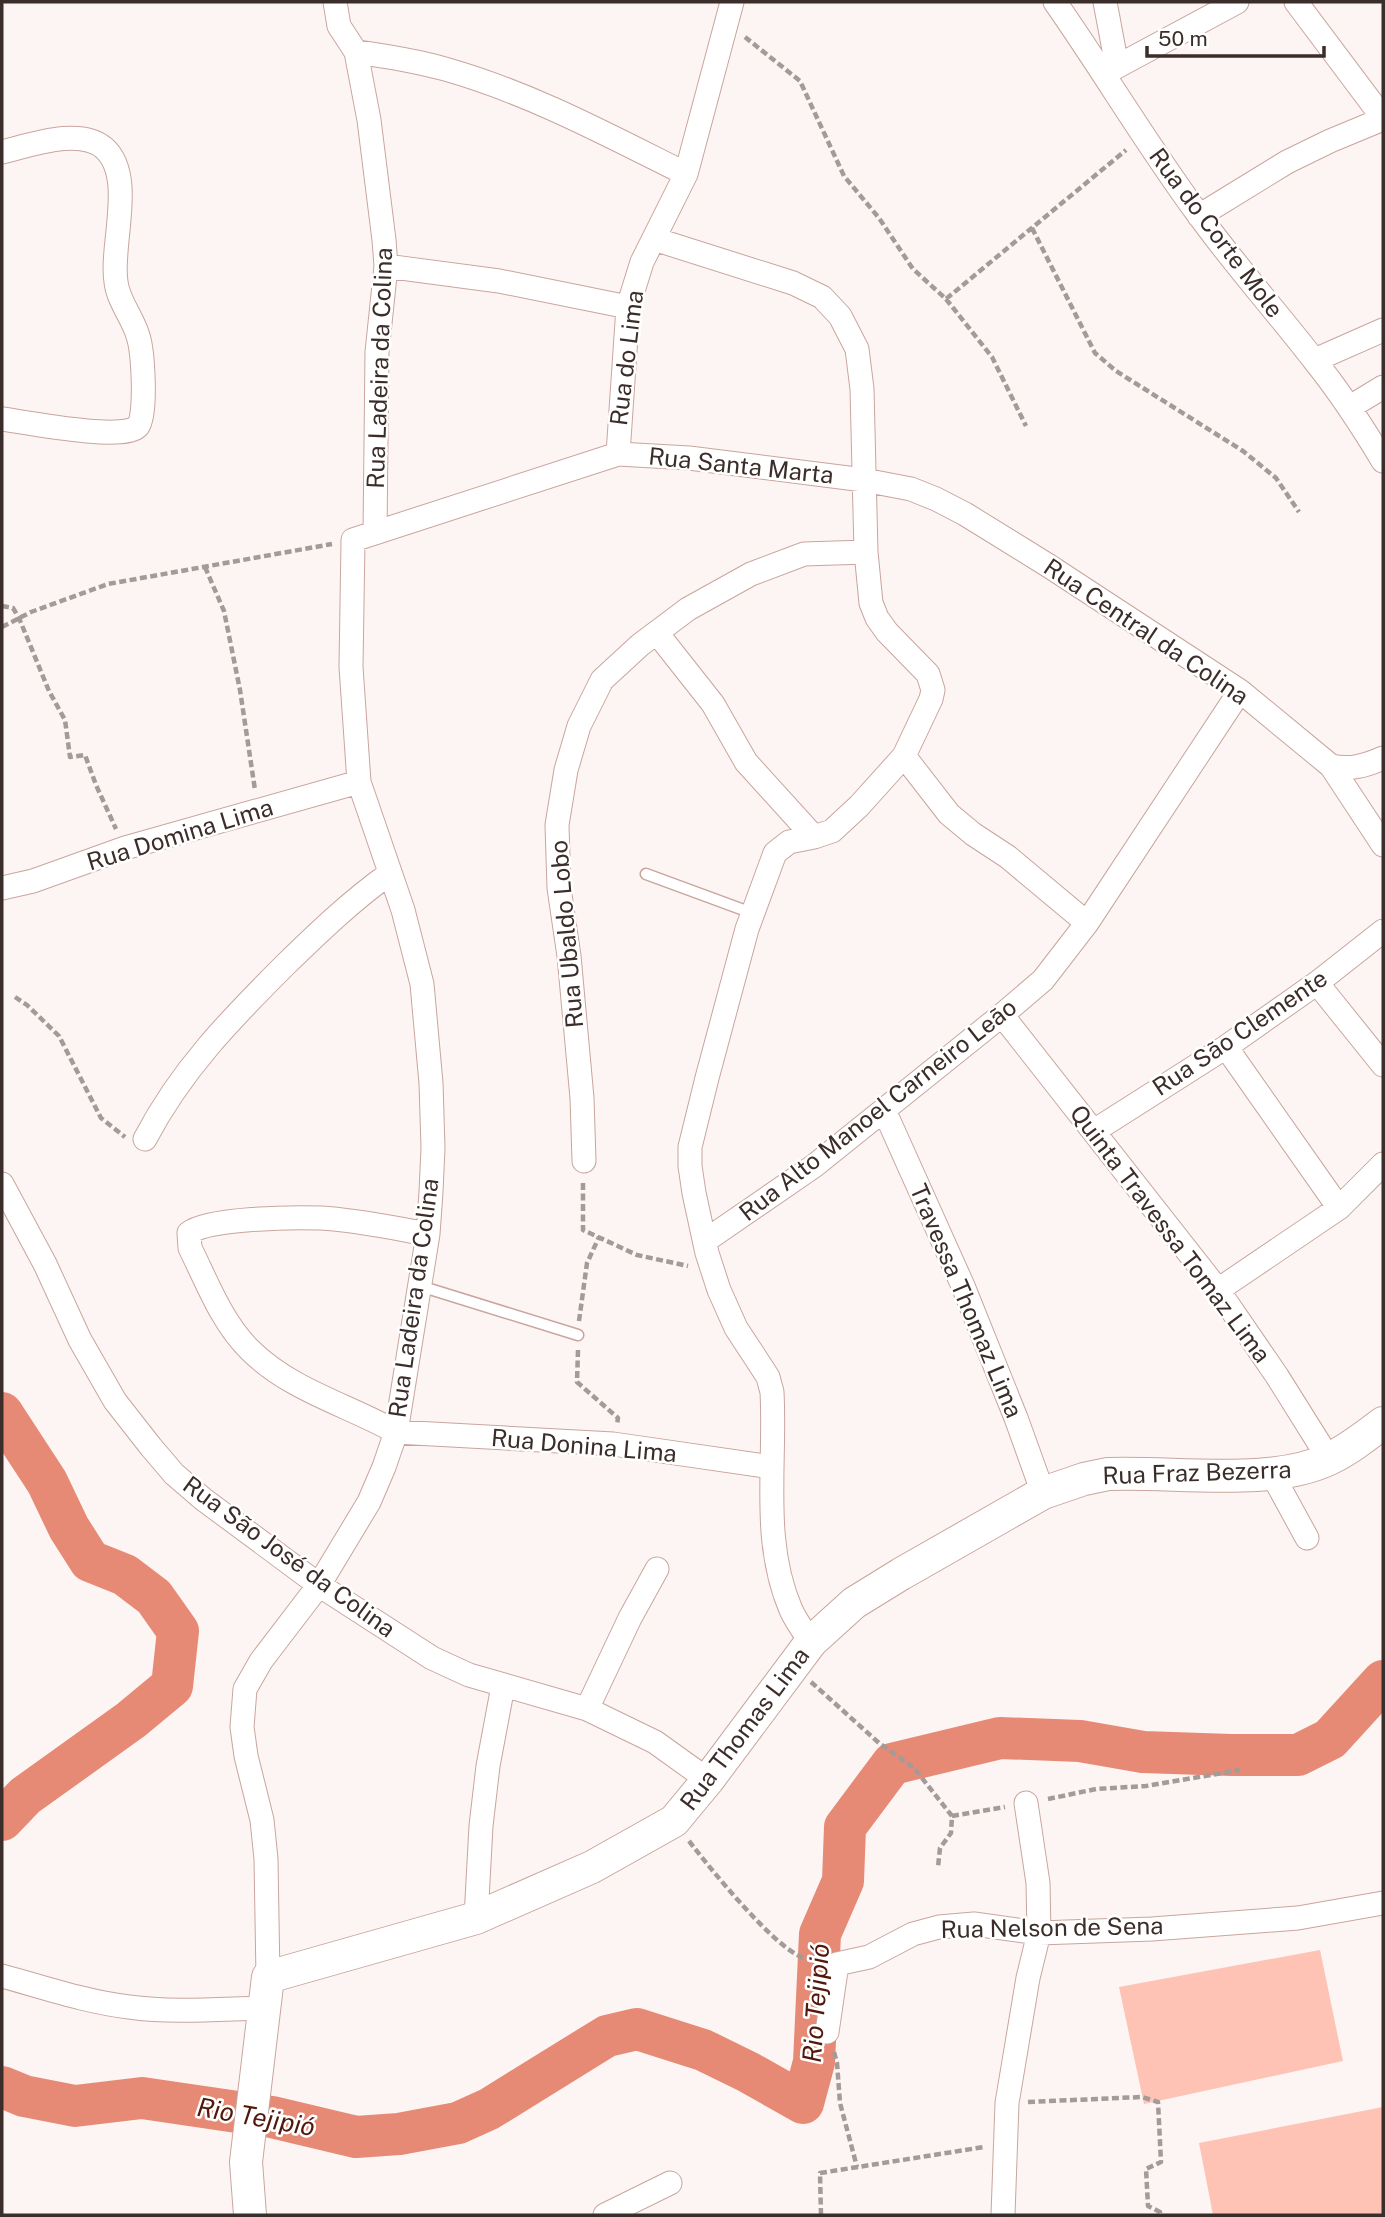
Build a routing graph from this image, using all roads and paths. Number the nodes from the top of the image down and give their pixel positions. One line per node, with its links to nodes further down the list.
1 (335, 2): 7 (street, Rua Ladeira da Colina)
2 (1055, 2): 8 (street, Rua do Corte Mole)
3 (1105, 2): 8 (street)
4 (1237, 2): 8 (street)
5 (1296, 2): 9 (street)
6 (730, 12): 12 (street, Rua do Lima); 17 (path)
7 (356, 52): 12 (street); 16 (street, Rua Ladeira da Colina)
8 (1111, 69): 10 (street, Rua do Corte Mole)
9 (1383, 118): 13 (street)
10 (1143, 136): 13 (street, Rua do Corte Mole); 14 (path)
11 (2, 152): 23 (street)
12 (686, 174): 15 (street, Rua do Lima)
13 (1199, 216): 20 (street, Rua do Corte Mole)
14 (1031, 228): 17 (path); 28 (path)
15 (654, 239): 18 (street, Rua do Lima); 27 (street)
16 (386, 266): 18 (street); 29 (street, Rua Ladeira da Colina)
17 (946, 299): 24 (path)
18 (628, 307): 25 (street, Rua do Lima)
19 (1383, 330): 20 (street)
20 (1315, 360): 22 (street, Rua do Corte Mole)
21 (1383, 387): 22 (street)
22 (1350, 407): 26 (street, Rua do Corte Mole)
23 (2, 419)
24 (1026, 426)
25 (618, 454): 27 (street, Rua Santa Marta); 29 (street, Rua do Lima)
26 (1383, 461)
27 (864, 480): 31 (street); 37 (street, Rua Central da Colina)
28 (1299, 512)
29 (375, 533): 30 (street, Rua do Lima)
30 (353, 540): 32 (path); 41 (street, Rua Ladeira da Colina)
31 (866, 552): 36 (street, Rua Ubaldo Lobo); 38 (street)
32 (205, 567): 34 (path); 42 (path)
33 (2, 606): 34 (path)
34 (19, 618): 35 (path); 45 (path)
35 (2, 627)
36 (657, 633): 43 (street); 60 (street, Rua Ubaldo Lobo)
37 (1240, 691): 40 (street, Rua Central da Colina); 50 (street, Rua Alto Manoel Carneiro Leão)
38 (904, 757): 43 (street); 50 (street)
39 (1383, 758): 40 (street)
40 (1331, 766): 44 (street, Rua Central da Colina)
41 (359, 782): 42 (street, Rua Domina Lima); 46 (street, Rua Ladeira da Colina)
42 (258, 811): 45 (street, Rua Domina Lima)
43 (814, 838): 49 (street)
44 (1383, 845)
45 (125, 848): 48 (street, Rua Domina Lima)
46 (389, 874): 59 (street); 64 (street, Rua Ladeira da Colina)
47 (646, 874): 49 (lane)
48 (2, 888)
49 (752, 913): 65 (street)
50 (1087, 923): 54 (street, Rua Alto Manoel Carneiro Leão)
51 (1383, 931): 52 (street, Rua São Clemente)
52 (1317, 983): 55 (street, Rua São Clemente); 56 (street)
53 (15, 997): 59 (path)
54 (1002, 1015): 57 (street, Rua Alto Manoel Carneiro Leão); 58 (street, Quinta Travessa Tomaz Lima)
55 (1226, 1047): 58 (street, Rua São Clemente); 63 (street)
56 (1383, 1065)
57 (884, 1110): 65 (street, Rua Alto Manoel Carneiro Leão); 75 (street, Travessa Thomaz Lima)
58 (1094, 1131): 68 (street, Quinta Travessa Tomaz Lima)
59 (145, 1139)
60 (584, 1161): 66 (path)
61 (1383, 1164): 63 (street)
62 (2, 1184): 78 (street, Rua São José da Colina)
63 (1339, 1208): 68 (street)
64 (428, 1234): 67 (street, Rua Ladeira da Colina); 71 (street)
65 (705, 1241): 66 (street)
66 (713, 1272): 73 (street)
67 (419, 1286): 69 (lane); 71 (street, Rua Ladeira da Colina)
68 (1218, 1290): 72 (street, Quinta Travessa Tomaz Lima)
69 (578, 1335)
70 (1383, 1423): 72 (street, Rua Fraz Bezerra)
71 (396, 1432): 73 (street, Rua Donina Lima); 78 (street, Rua Ladeira da Colina)
72 (1329, 1459): 74 (street, Rua Fraz Bezerra)
73 (771, 1467): 79 (street)
74 (1272, 1474): 75 (street, Rua Fraz Bezerra); 76 (street)
75 (1043, 1493): 79 (street, Rua Thomas Lima)
76 (1307, 1538)
77 (657, 1569): 81 (street)
78 (318, 1585): 80 (street, Rua São José da Colina); 93 (street, Rua Ladeira da Colina)
79 (802, 1654): 83 (street, Rua Thomas Lima); 85 (path)
80 (503, 1686): 81 (street, Rua São José da Colina); 89 (street)
81 (587, 1709): 83 (street, Rua São José da Colina)
82 (1240, 1770): 84 (path)
83 (708, 1780): 86 (street, Rua Thomas Lima)
84 (1026, 1803): 85 (path); 90 (street)
85 (952, 1816): 87 (path)
86 (674, 1821): 89 (street, Rua Thomas Lima); 91 (path)
87 (938, 1867)
88 (1383, 1903): 90 (street, Rua Nelson de Sena)
89 (476, 1918): 93 (street, Rua Thomas Lima)
90 (1039, 1933): 95 (street, Rua Nelson de Sena); 96 (street)
91 (802, 1958)
92 (2, 1976): 94 (street)
93 (268, 1977): 94 (street)
94 (265, 2008): 100 (street)
95 (827, 2032): 98 (path)
96 (1007, 2103): 97 (street); 104 (path)
97 (1005, 2143): 98 (path); 103 (street)
98 (857, 2167): 102 (path)
99 (670, 2183): 101 (street)
100 (250, 2215)
101 (605, 2215)
102 (821, 2215)
103 (1003, 2215)
104 (1160, 2215)

